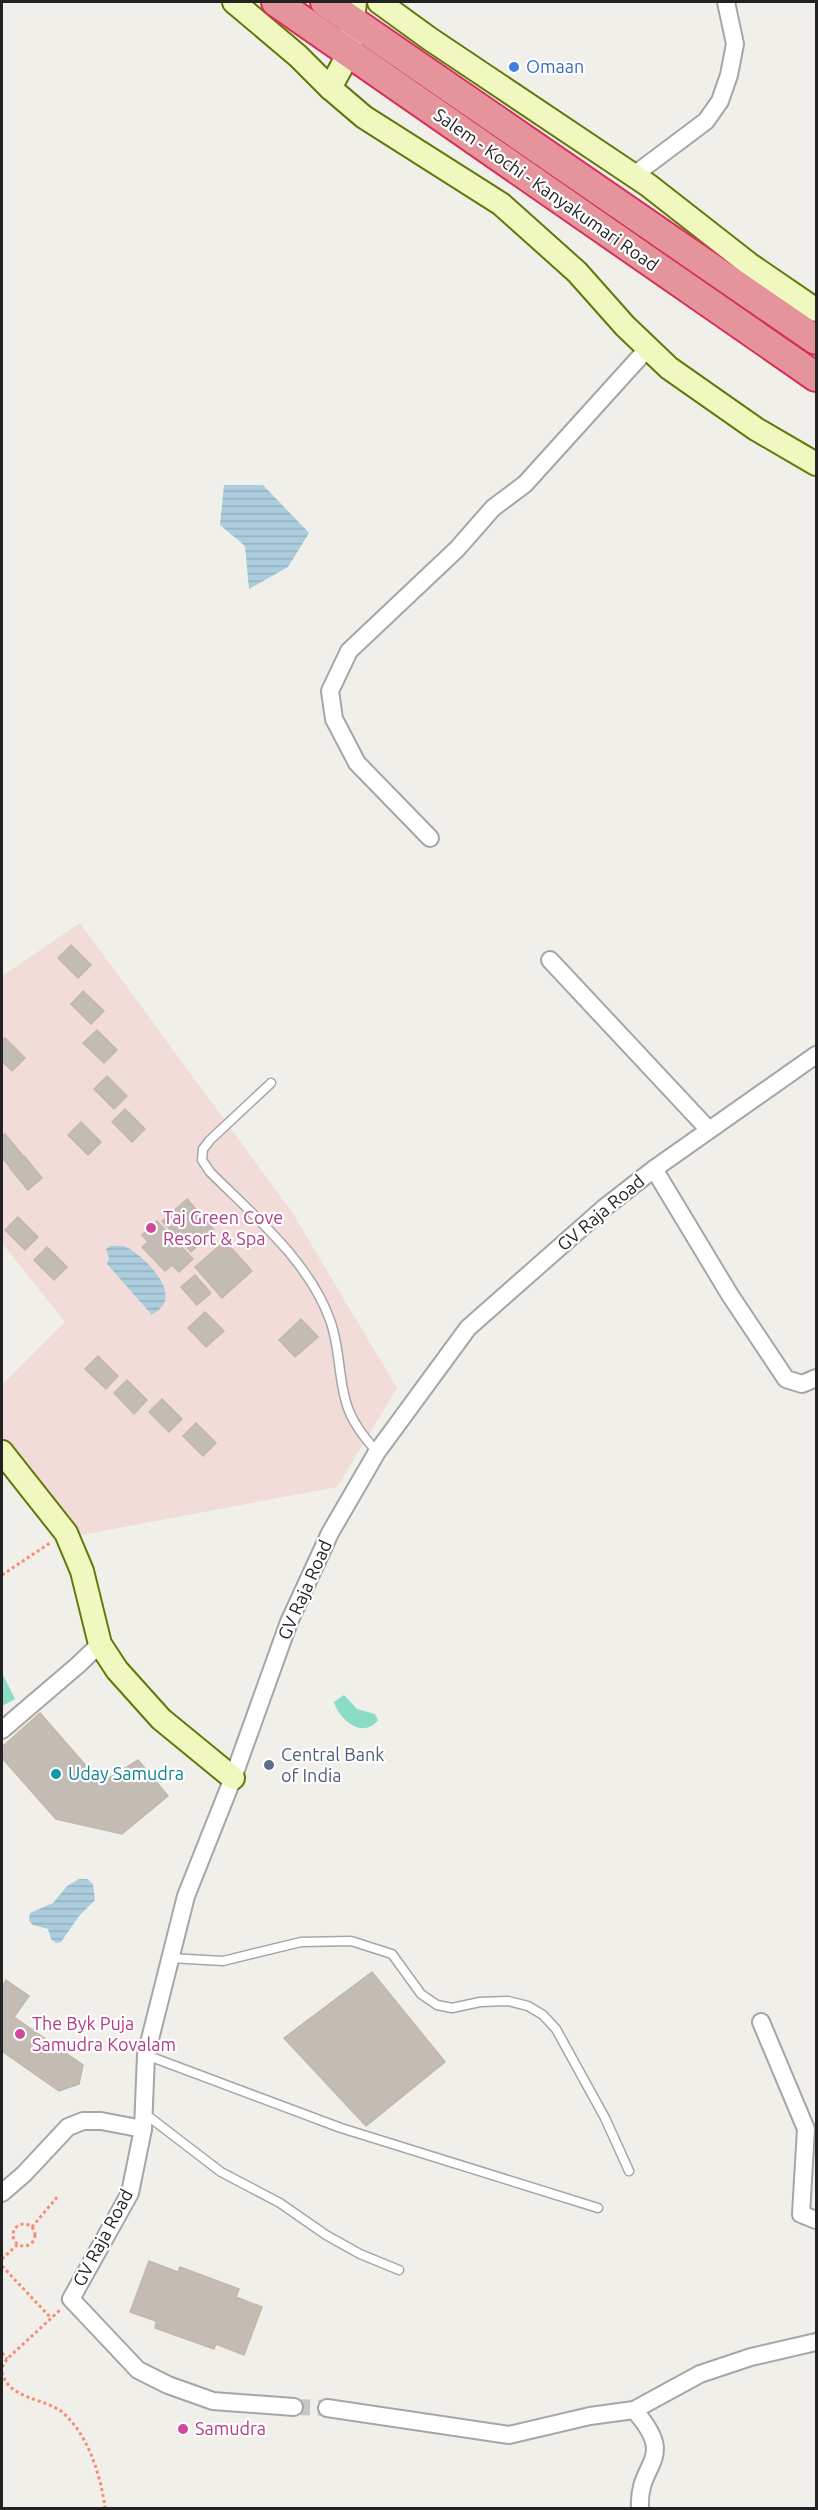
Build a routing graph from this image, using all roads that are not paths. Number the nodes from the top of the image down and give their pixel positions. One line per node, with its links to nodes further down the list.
1 (234, 2): 8 (street)
2 (276, 2): 7 (highway, Salem - Kochi - Kanyakumari Road)
3 (326, 2): 6 (highway, Salem - Kochi - Kanyakumari Road)
4 (380, 2): 9 (street)
5 (726, 2): 9 (street)
6 (354, 11): 7 (street); 11 (highway, Salem - Kochi - Kanyakumari Road)
7 (349, 53): 8 (street); 13 (highway, Salem - Kochi - Kanyakumari Road)
8 (330, 88): 12 (street)
9 (633, 175): 10 (street)
10 (816, 309)
11 (816, 340)
12 (648, 348): 14 (street); 15 (street)
13 (816, 377)
14 (816, 464)
15 (430, 838)
16 (550, 960): 19 (street)
17 (816, 1055): 19 (street, GV Raja Road)
18 (271, 1083): 23 (lane)
19 (709, 1130): 20 (street, GV Raja Road)
20 (654, 1169): 21 (street); 23 (street, GV Raja Road)
21 (816, 1378)
22 (2, 1452): 24 (street)
23 (377, 1452): 26 (street, GV Raja Road)
24 (100, 1644): 25 (street); 26 (street)
25 (2, 1730)
26 (233, 1778): 27 (street, GV Raja Road)
27 (170, 1958): 29 (street, GV Raja Road); 31 (lane)
28 (761, 2022): 34 (street)
29 (146, 2055): 30 (street, GV Raja Road); 33 (lane)
30 (143, 2120): 32 (street); 35 (lane); 37 (street, GV Raja Road)
31 (629, 2171)
32 (2, 2193)
33 (598, 2208)
34 (816, 2220)
35 (399, 2270)
36 (816, 2342): 39 (street)
37 (294, 2407)
38 (327, 2408): 39 (street)
39 (634, 2410): 40 (street)
40 (640, 2508)

